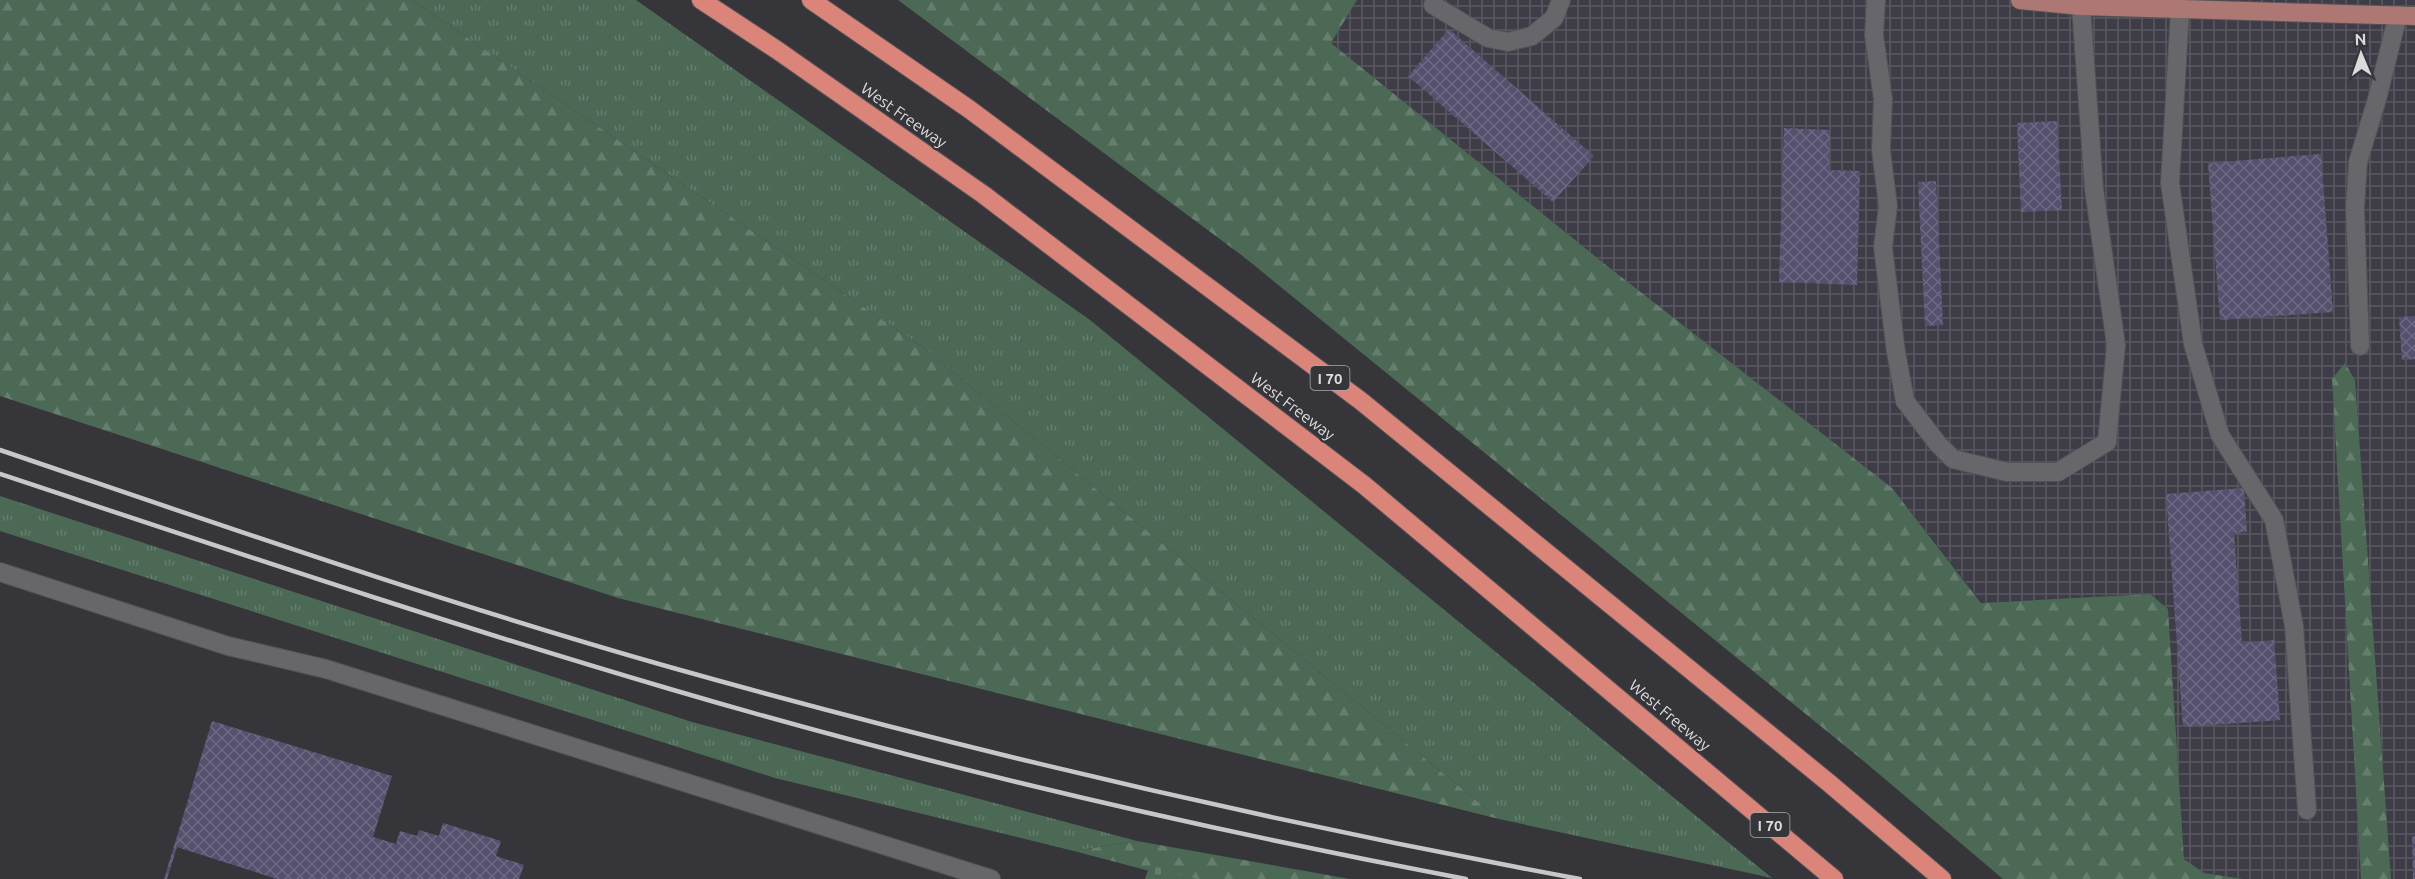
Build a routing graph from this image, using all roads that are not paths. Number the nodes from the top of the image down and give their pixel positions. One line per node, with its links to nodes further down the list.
1 (701, 0): 14 (highway, West Freeway / I 70)
2 (811, 0): 15 (highway, I 70)
3 (1561, 0): 6 (lane)
4 (1876, 0): 7 (lane)
5 (2020, 0): 7 (main road)
6 (1433, 5)
7 (2081, 6): 8 (main road)
8 (2180, 10): 9 (main road); 12 (lane)
9 (2406, 16): 10 (lane)
10 (2360, 346)
11 (0, 572): 13 (lane)
12 (2307, 810)
13 (991, 879)
14 (1834, 879)
15 (1942, 879)

